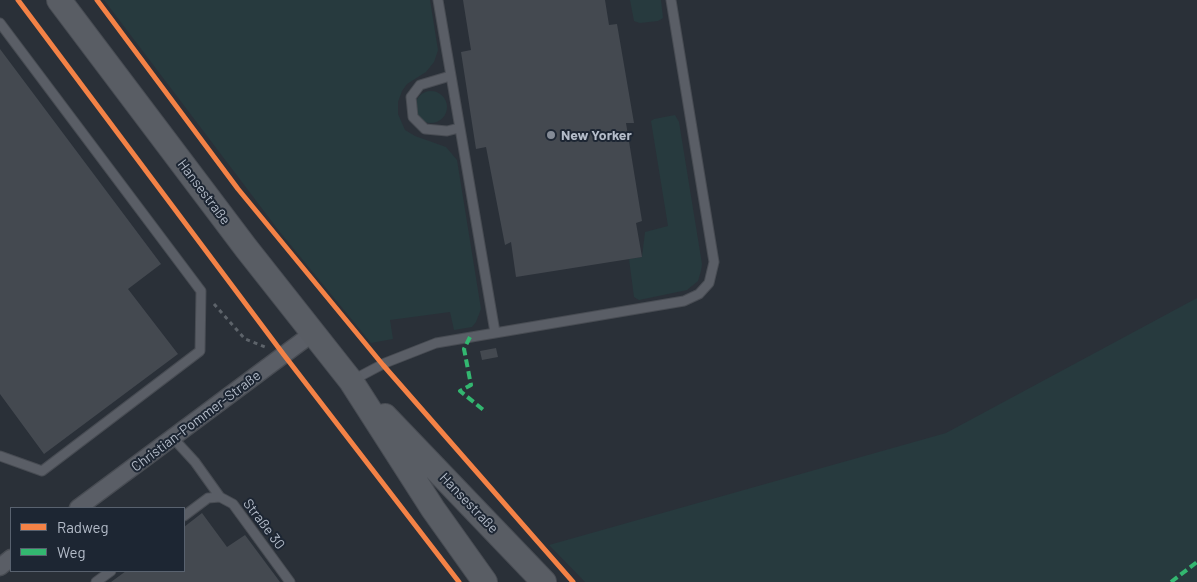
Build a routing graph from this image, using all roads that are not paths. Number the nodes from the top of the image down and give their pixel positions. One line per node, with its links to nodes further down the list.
1 (59, 0): 8 (main road, Hansestraße)
2 (438, 0): 5 (lane)
3 (671, 0): 7 (lane)
4 (0, 23): 11 (lane)
5 (450, 76): 6 (lane); 6 (lane)
6 (459, 128): 7 (lane)
7 (495, 332): 9 (lane)
8 (313, 334): 9 (main road, Hansestraße); 10 (street, Christian-Pommer-Straße)
9 (351, 381): 20 (main road, Hansestraße); 21 (main road, Hansestraße)
10 (173, 438): 12 (lane, Straße 30); 13 (street, Christian-Pommer-Straße)
11 (0, 456)
12 (220, 496): 14 (lane); 19 (lane, Straße 30)
13 (79, 507)
14 (185, 515)
15 (10, 559): 16 (street)
16 (0, 567)
17 (110, 572): 18 (lane)
18 (96, 582)
19 (290, 582)
20 (485, 582)
21 (544, 582)

